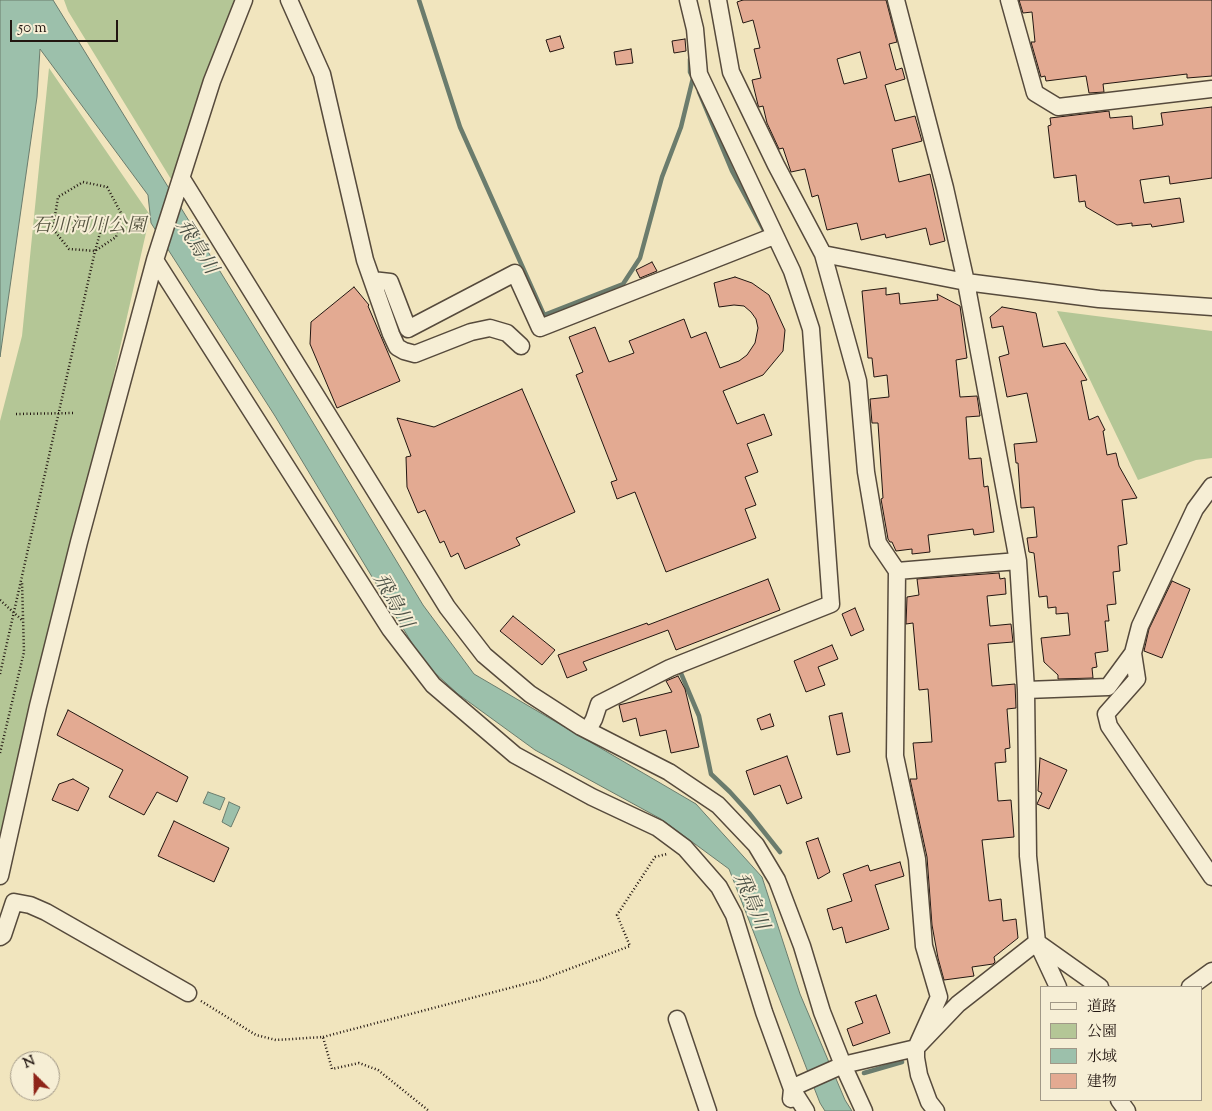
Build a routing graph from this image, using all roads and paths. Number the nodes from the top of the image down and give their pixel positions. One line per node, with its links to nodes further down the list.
1 (244, 0): 8 (street)
2 (289, 0): 14 (street)
3 (688, 0): 10 (street)
4 (718, 0): 12 (street)
5 (896, 0): 15 (street)
6 (1009, 0): 7 (street)
7 (1212, 89)
8 (179, 187): 13 (street); 31 (street)
9 (105, 215): 11 (path)
10 (768, 238): 14 (street); 31 (street)
11 (95, 251): 11 (path); 18 (path)
12 (823, 254): 15 (street); 23 (street)
13 (155, 260): 35 (street); 48 (street)
14 (372, 280): 17 (street)
15 (966, 282): 16 (street); 22 (street)
16 (1212, 308)
17 (521, 346)
18 (60, 413): 19 (path); 20 (path); 24 (path)
19 (74, 413)
20 (16, 414)
21 (1212, 486): 28 (street)
22 (1018, 561): 23 (street); 30 (street)
23 (897, 571): 46 (street)
24 (22, 576): 26 (path); 27 (path)
25 (0, 600): 26 (path)
26 (14, 613): 27 (path); 29 (path)
27 (23, 621): 32 (path)
28 (1133, 653): 30 (street); 36 (street)
29 (0, 674)
30 (1026, 690): 38 (street)
31 (588, 730): 47 (street)
32 (1, 744): 33 (path)
33 (0, 753)
34 (669, 853): 45 (path)
35 (0, 876)
36 (1212, 876)
37 (0, 937): 43 (street)
38 (1036, 942): 40 (street); 41 (street); 46 (street)
39 (1212, 971): 42 (street)
40 (1058, 986)
41 (1099, 986)
42 (1191, 986)
43 (188, 993): 45 (path)
44 (677, 1019): 50 (street)
45 (323, 1037): 49 (path)
46 (916, 1048): 47 (street); 54 (street)
47 (840, 1067): 48 (street); 53 (street)
48 (795, 1087): 51 (street); 52 (street)
49 (429, 1111)
50 (708, 1111)
51 (793, 1111)
52 (806, 1111)
53 (864, 1111)
54 (936, 1111)

